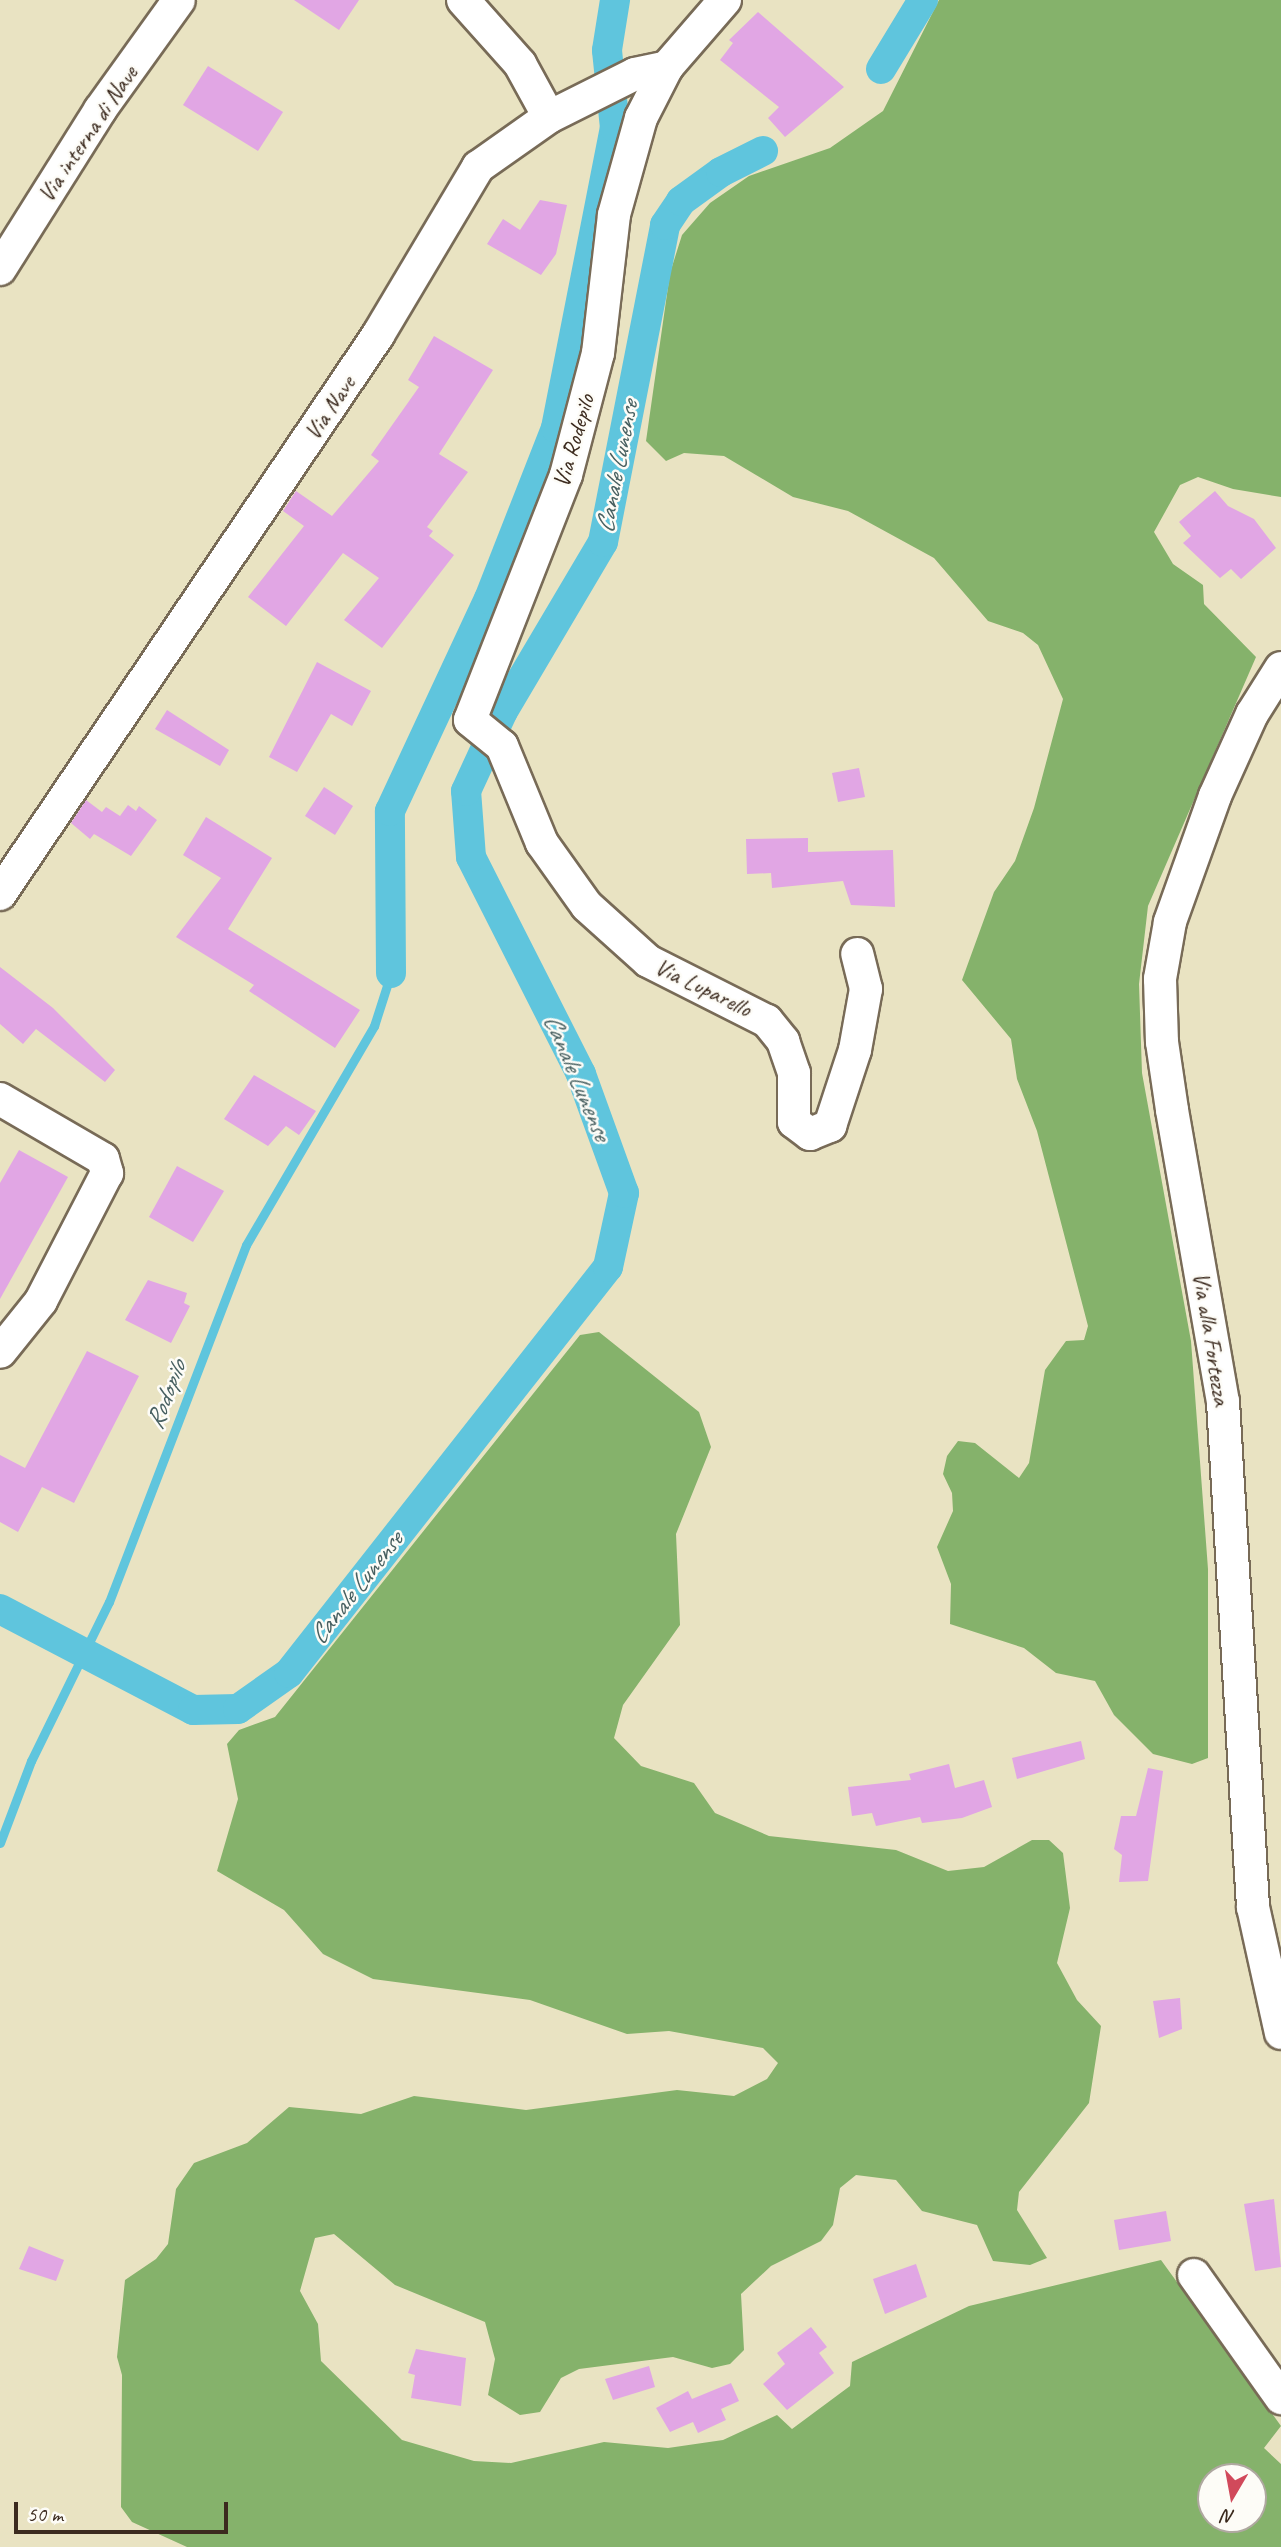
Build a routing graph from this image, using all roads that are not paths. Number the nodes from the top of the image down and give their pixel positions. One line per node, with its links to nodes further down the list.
1 (178, 0): 6 (street, Via interna di Nave)
2 (463, 0): 5 (street)
3 (725, 0): 4 (street)
4 (667, 67): 5 (street, Via Nave); 8 (street, Via Rodepilo)
5 (549, 117): 9 (street, Via Nave)
6 (0, 269)
7 (1281, 668): 13 (street, Via alla Fortezza)
8 (522, 791): 10 (street, Via Luparello)
9 (0, 894)
10 (857, 954)
11 (0, 1098): 12 (street)
12 (0, 1352)
13 (1281, 2033)
14 (1194, 2275): 15 (street)
15 (1281, 2398)

